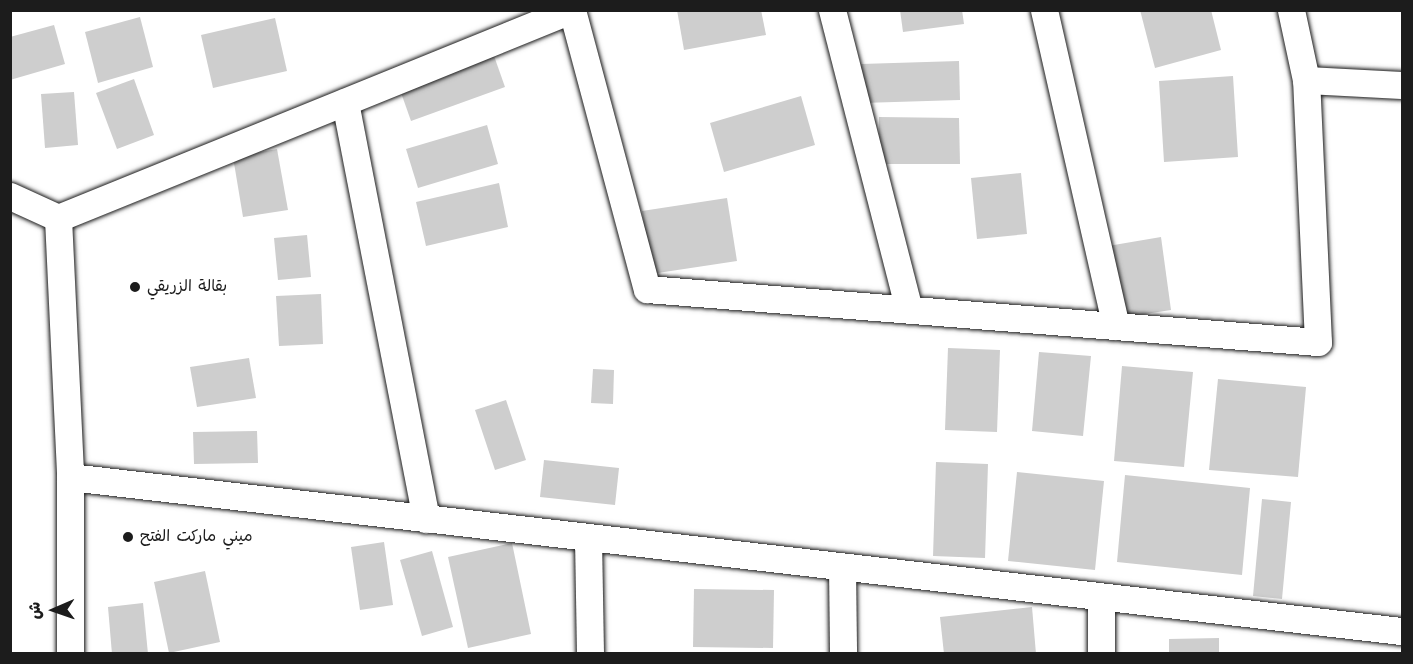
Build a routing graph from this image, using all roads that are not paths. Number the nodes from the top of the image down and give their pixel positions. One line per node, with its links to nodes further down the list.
1 (572, 10): 7 (street); 10 (street)
2 (832, 10): 10 (street)
3 (1044, 10): 11 (street)
4 (1291, 10): 5 (street)
5 (1306, 80): 6 (street); 11 (street)
6 (1402, 85)
7 (345, 102): 9 (street); 13 (street)
8 (10, 196): 9 (street)
9 (58, 218): 12 (street)
10 (909, 309): 11 (street)
11 (1116, 326)
12 (70, 477): 13 (street); 19 (street)
13 (426, 519): 14 (street)
14 (588, 538): 15 (street); 20 (street)
15 (842, 567): 16 (street); 21 (street)
16 (1101, 598): 18 (street); 22 (street)
17 (1402, 631): 18 (street)
18 (1366, 641)
19 (70, 654)
20 (590, 654)
21 (843, 654)
22 (1101, 654)

